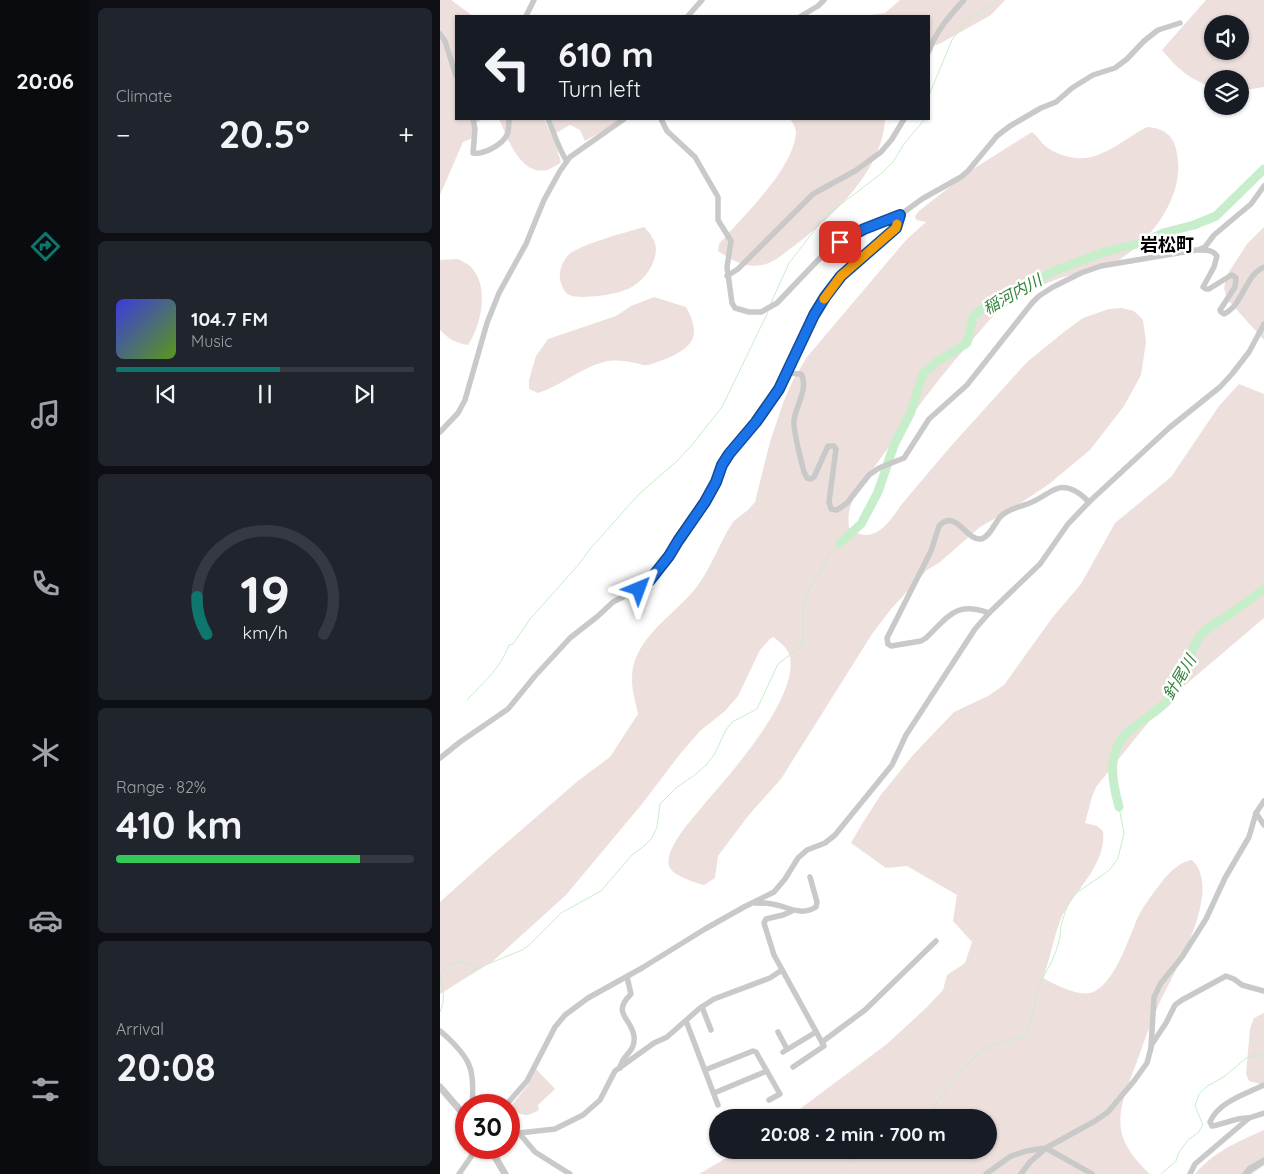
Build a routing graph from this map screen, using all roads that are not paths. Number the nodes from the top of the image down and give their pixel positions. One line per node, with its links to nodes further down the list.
1 (534, 0): 5 (street)
2 (702, 0): 6 (street)
3 (824, 0): 7 (street)
4 (964, 0): 10 (street)
5 (526, 15)
6 (689, 15)
7 (803, 15)
8 (1180, 24): 20 (street)
9 (440, 34): 11 (street)
10 (930, 49)
11 (455, 73)
12 (473, 120): 13 (street)
13 (509, 120)
14 (548, 120): 18 (street)
15 (623, 120): 18 (street)
16 (662, 120): 23 (street)
17 (903, 120): 23 (street)
18 (566, 160): 26 (street)
19 (1264, 186): 21 (street)
20 (900, 215): 23 (street); 25 (street)
21 (1196, 250): 22 (street); 25 (street)
22 (1264, 267)
23 (727, 276)
24 (1264, 324): 27 (street)
25 (786, 373): 29 (street)
26 (440, 432)
27 (1089, 502): 28 (street); 28 (street)
28 (989, 613): 34 (street)
29 (440, 758)
30 (1264, 801): 31 (street)
31 (1256, 813): 32 (street); 47 (street)
32 (1264, 825)
33 (810, 877): 35 (street)
34 (753, 903): 35 (street); 38 (street)
35 (792, 911): 37 (street)
36 (936, 941): 46 (street)
37 (782, 970): 40 (street); 45 (street)
38 (627, 977): 49 (street); 56 (street)
39 (1264, 991): 47 (street)
40 (702, 1007): 41 (street); 42 (street)
41 (686, 1021): 49 (street); 50 (street)
42 (711, 1030)
43 (440, 1031): 55 (street)
44 (778, 1032): 45 (street)
45 (816, 1032): 46 (street)
46 (822, 1042): 48 (street)
47 (1150, 1052): 64 (street)
48 (793, 1067)
49 (620, 1068): 62 (street)
50 (705, 1070): 51 (street); 54 (street)
51 (767, 1071): 54 (street); 57 (street)
52 (1264, 1085): 61 (street)
53 (440, 1087): 58 (street)
54 (714, 1093): 59 (street)
55 (472, 1094)
56 (516, 1094)
57 (769, 1100)
58 (455, 1104)
59 (718, 1104)
60 (1264, 1113): 61 (street)
61 (1249, 1118): 74 (street)
62 (520, 1133)
63 (520, 1134): 70 (street)
64 (1046, 1148): 71 (street); 72 (street); 73 (street)
65 (469, 1159): 68 (street)
66 (496, 1159): 69 (street)
67 (1264, 1161): 75 (street)
68 (459, 1174)
69 (505, 1174)
70 (570, 1174)
71 (986, 1174)
72 (1022, 1174)
73 (1092, 1174)
74 (1190, 1174)
75 (1246, 1174)

